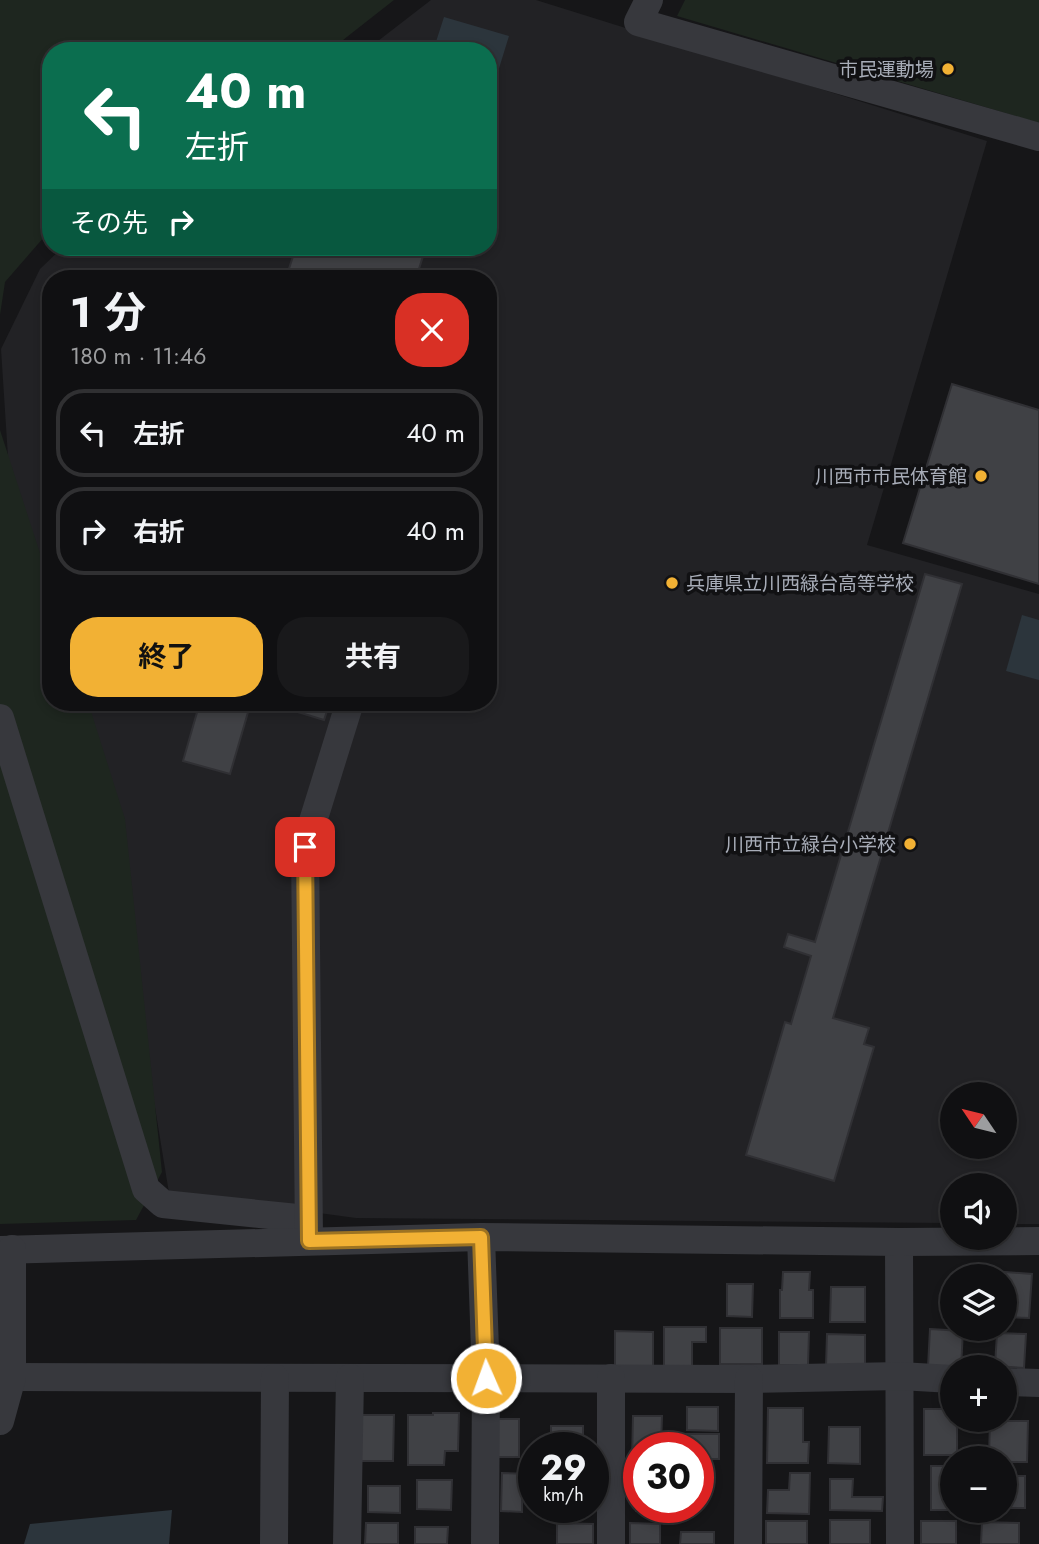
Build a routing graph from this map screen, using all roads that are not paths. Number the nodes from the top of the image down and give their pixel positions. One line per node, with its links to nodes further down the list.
1 (649, 0): 2 (street)
2 (1039, 137)
3 (347, 711): 5 (street)
4 (0, 718): 5 (street)
5 (308, 1230): 6 (street); 9 (street)
6 (481, 1237): 8 (street); 14 (street)
7 (1039, 1241): 8 (street)
8 (899, 1242): 10 (street)
9 (6, 1250): 11 (street)
10 (900, 1376): 16 (street); 17 (street); 26 (street)
11 (12, 1377): 12 (street); 20 (street)
12 (275, 1378): 13 (street); 21 (street)
13 (350, 1378): 14 (street); 22 (street)
14 (486, 1378): 15 (street); 23 (street)
15 (611, 1378): 17 (street); 24 (street)
16 (940, 1378)
17 (749, 1379): 25 (street)
18 (1017, 1382): 19 (street)
19 (1039, 1383)
20 (0, 1421)
21 (274, 1544)
22 (348, 1544)
23 (485, 1544)
24 (611, 1544)
25 (748, 1544)
26 (900, 1544)

